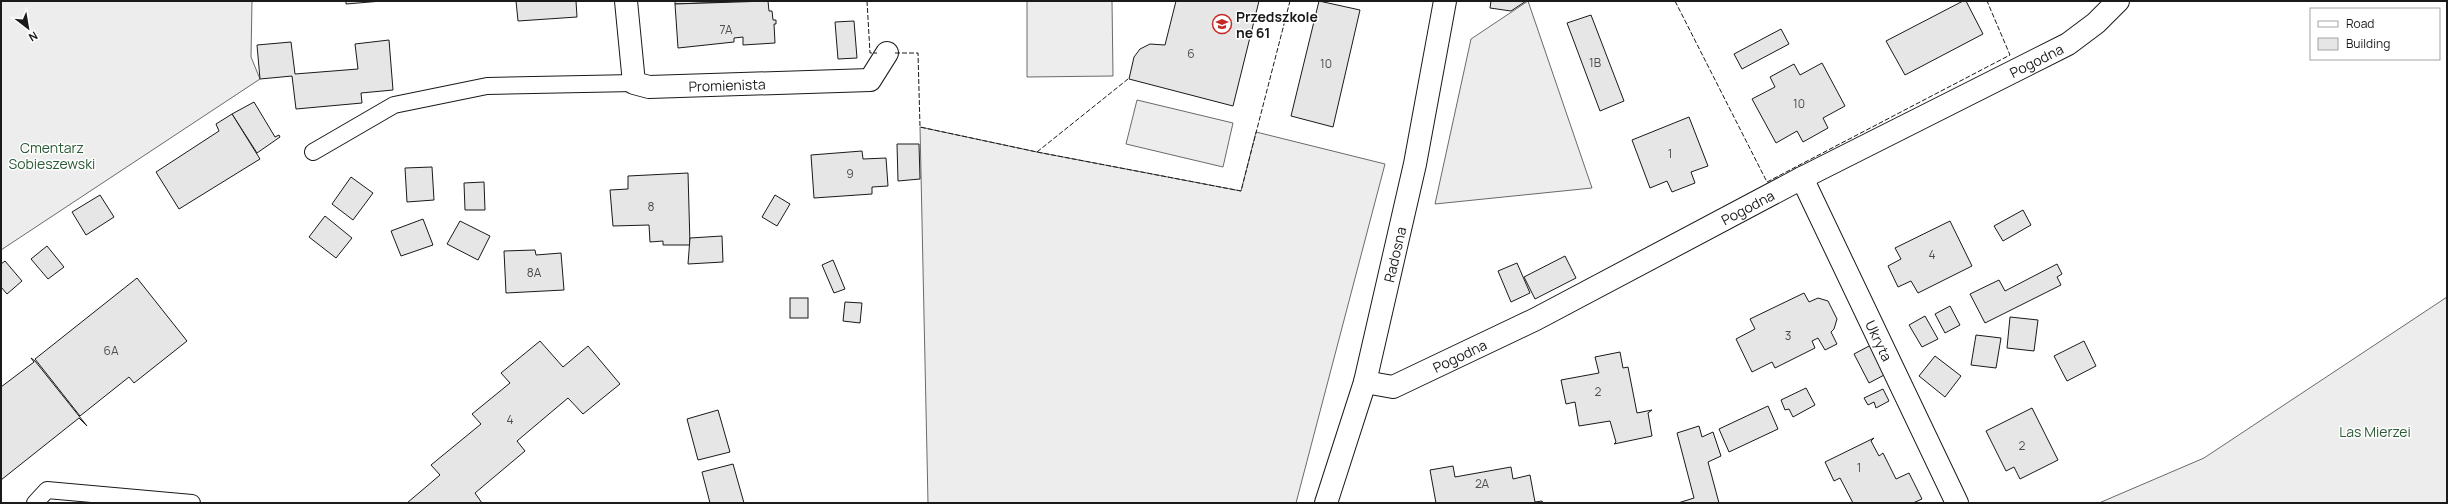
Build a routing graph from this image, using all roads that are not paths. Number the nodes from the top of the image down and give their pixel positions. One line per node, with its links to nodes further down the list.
1 (626, 1): 5 (street)
2 (1445, 1): 8 (street, Radosna)
3 (2118, 1): 7 (street, Pogodna)
4 (887, 53): 5 (street, Promienista)
5 (634, 82): 6 (lane)
6 (313, 152)
7 (1802, 178): 8 (street, Pogodna); 12 (street, Ukryta)
8 (1365, 382): 11 (street, Radosna)
9 (35, 503): 10 (lane)
10 (192, 503)
11 (1326, 503)
12 (1957, 503)

